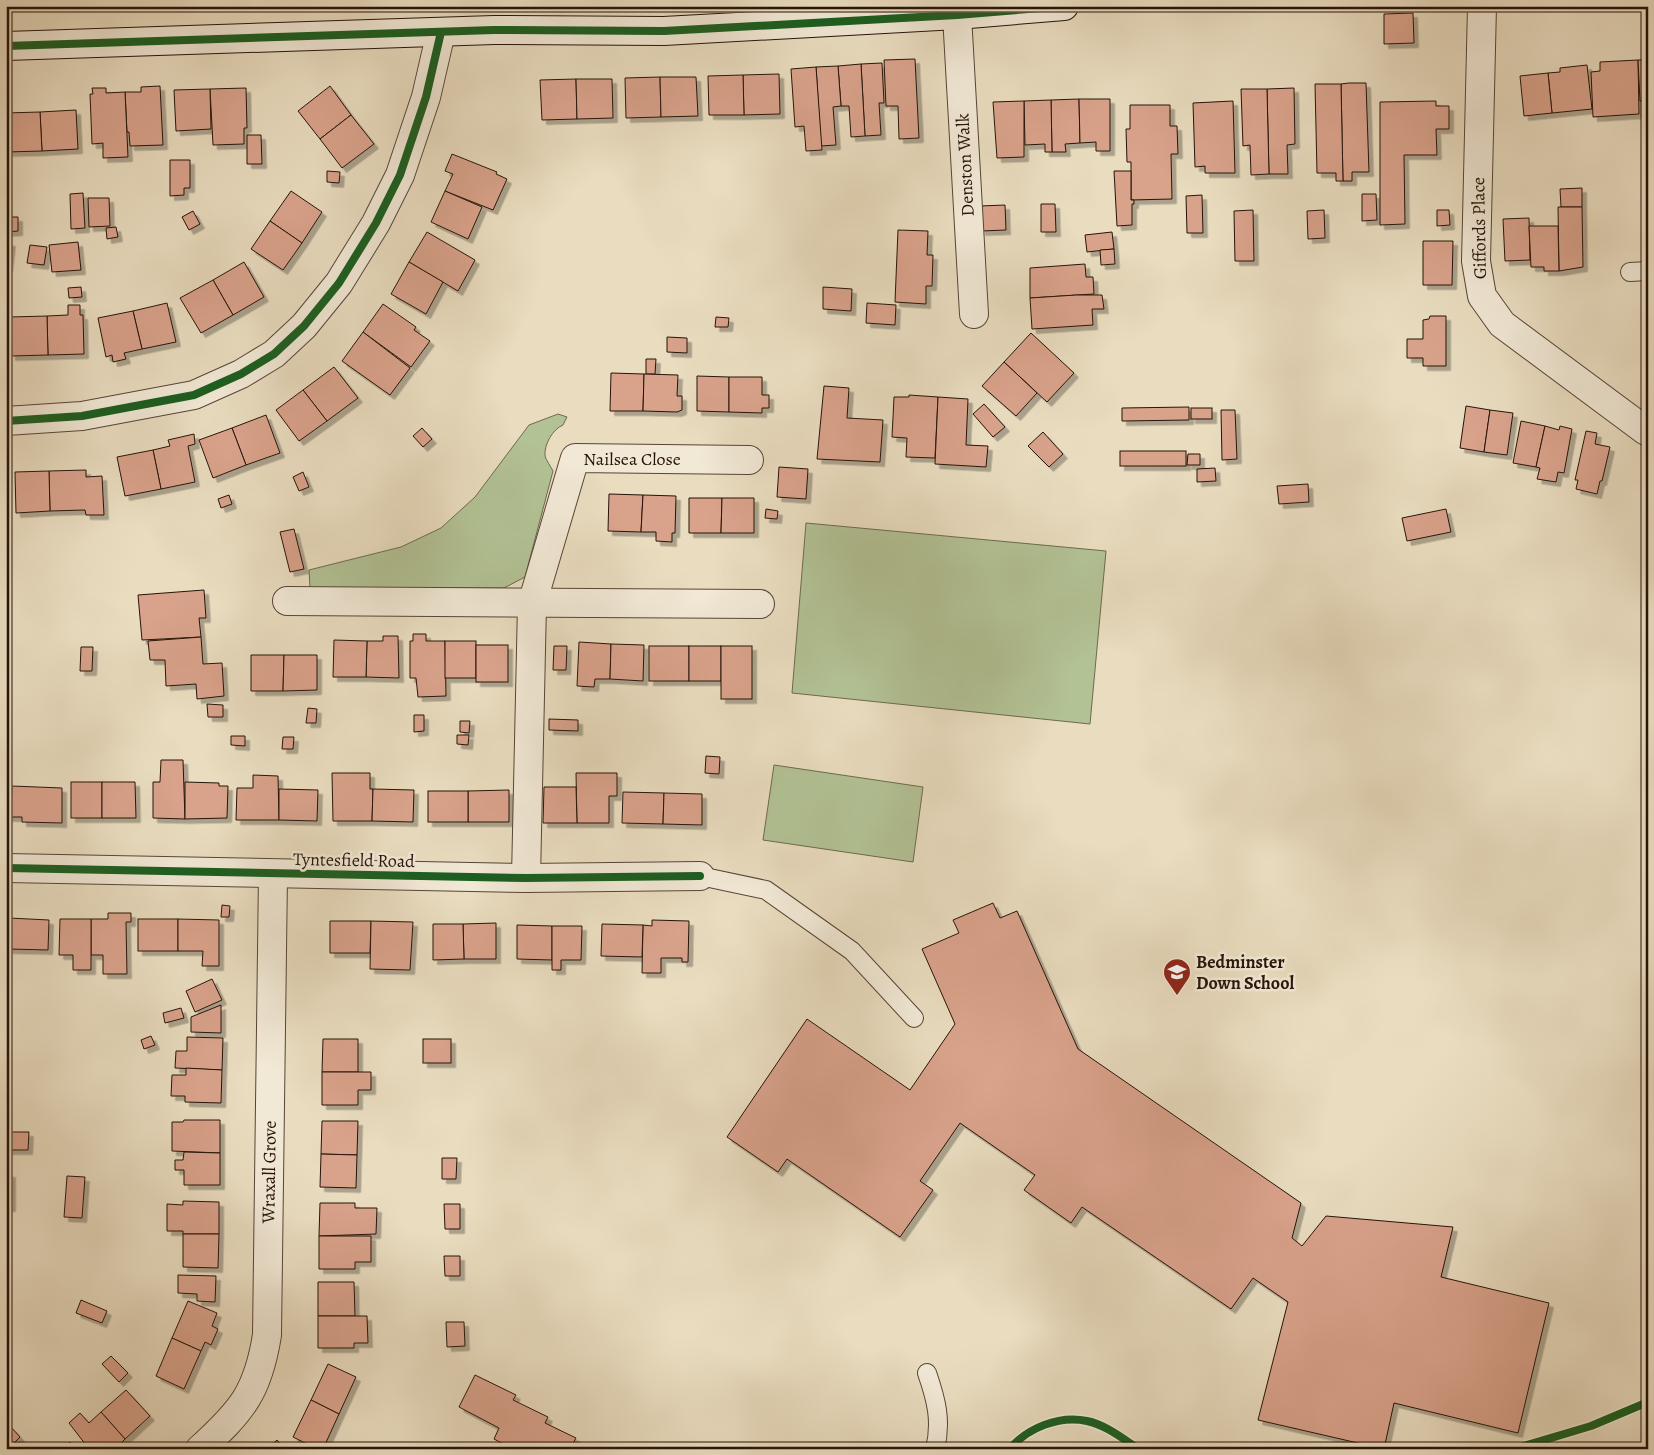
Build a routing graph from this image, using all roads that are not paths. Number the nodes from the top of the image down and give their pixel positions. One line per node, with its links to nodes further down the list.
1 (1064, 6): 3 (street)
2 (1482, 6): 8 (street, Giffords Place)
3 (957, 15): 4 (street); 6 (street, Denston Walk)
4 (441, 32): 5 (street); 7 (street)
5 (6, 46)
6 (974, 314)
7 (6, 421)
8 (1646, 431)
9 (749, 460): 11 (street, Nailsea Close)
10 (287, 601): 11 (street)
11 (532, 604): 12 (street); 16 (street, Nailsea Close)
12 (760, 604)
13 (6, 868): 14 (street, Tyntesfield Road)
14 (273, 874): 16 (street, Tyntesfield Road); 19 (street, Wraxall Grove)
15 (700, 876): 16 (street, Tyntesfield Road); 17 (lane)
16 (526, 878)
17 (914, 1018)
18 (927, 1373): 20 (lane)
19 (200, 1449)
20 (934, 1449)

